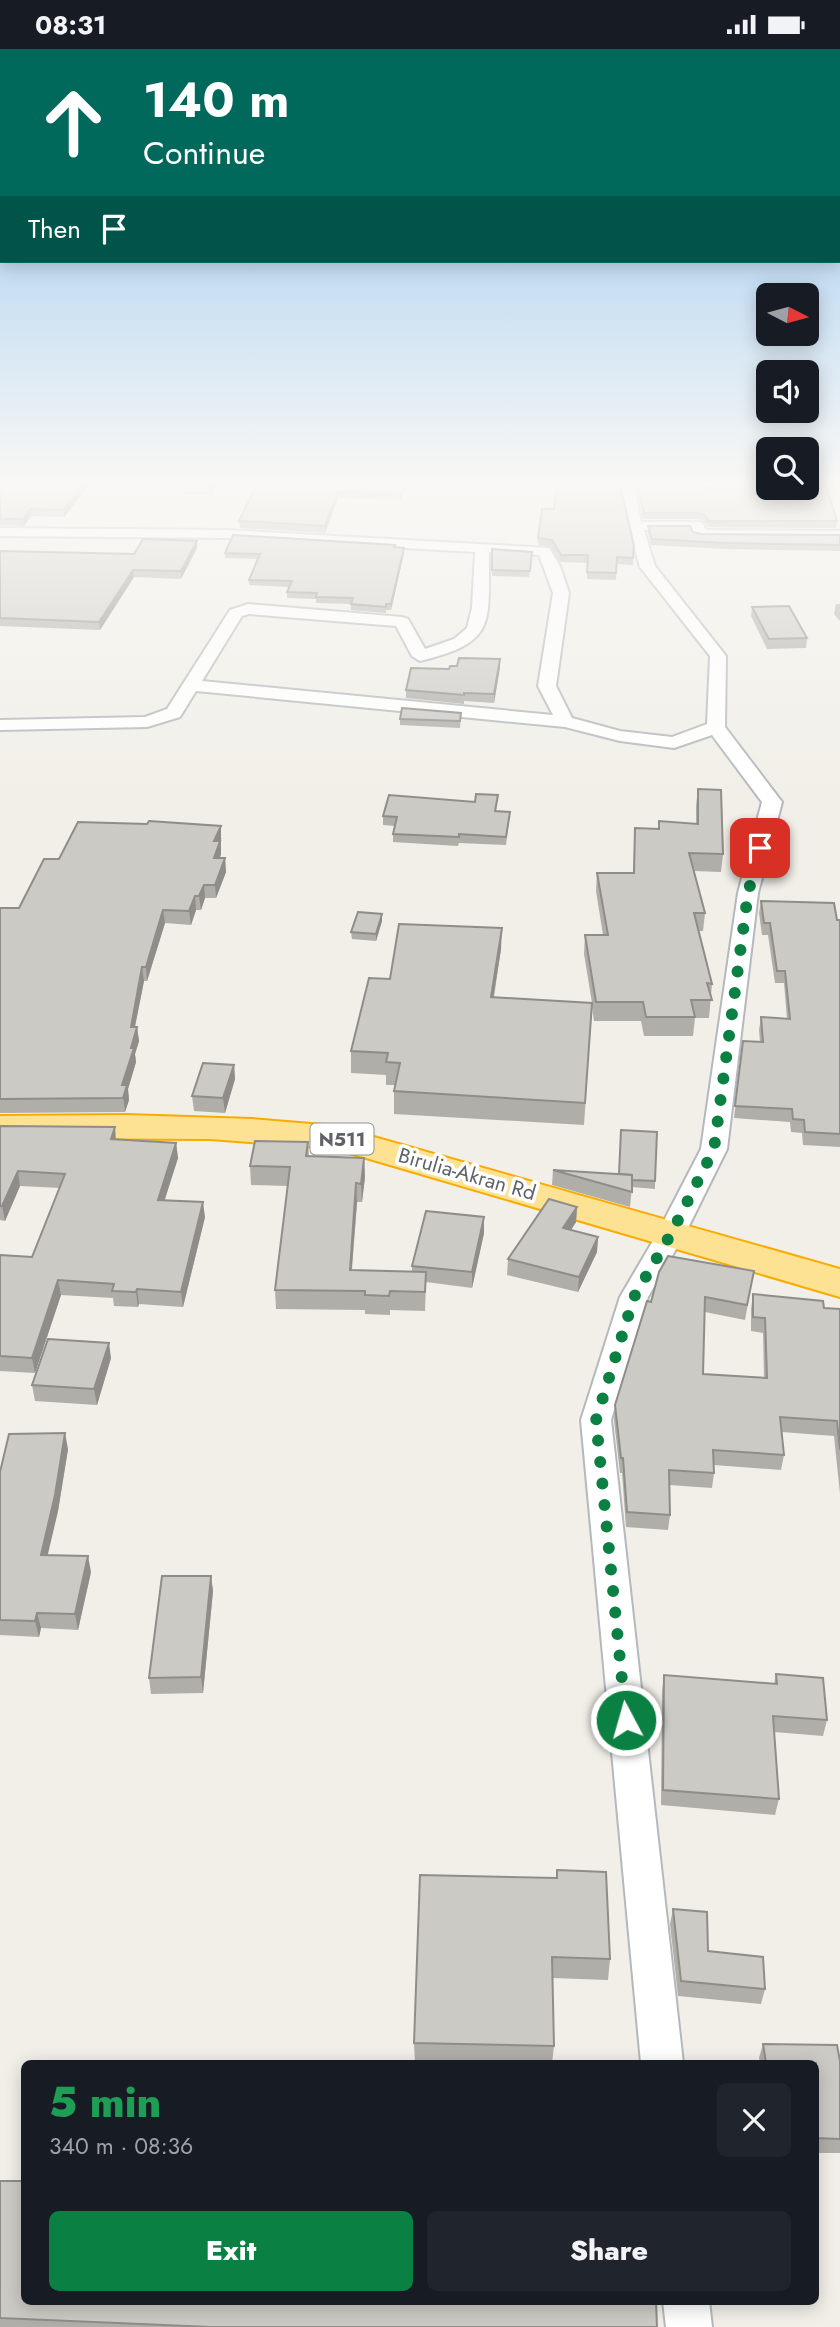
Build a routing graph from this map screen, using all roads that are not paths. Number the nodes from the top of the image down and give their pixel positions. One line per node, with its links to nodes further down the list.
1 (481, 586): 4 (street)
2 (559, 586): 5 (street)
3 (663, 586): 7 (street)
4 (191, 685): 5 (street); 6 (street)
5 (565, 722): 7 (street)
6 (0, 725)
7 (716, 727): 9 (street)
8 (0, 1127): 9 (highway, Birulia-Akran Rd / N511)
9 (671, 1234): 10 (highway, Birulia-Akran Rd / N511); 11 (street)
10 (840, 1283)
11 (662, 2060)
12 (686, 2305): 13 (street)
13 (689, 2327)

